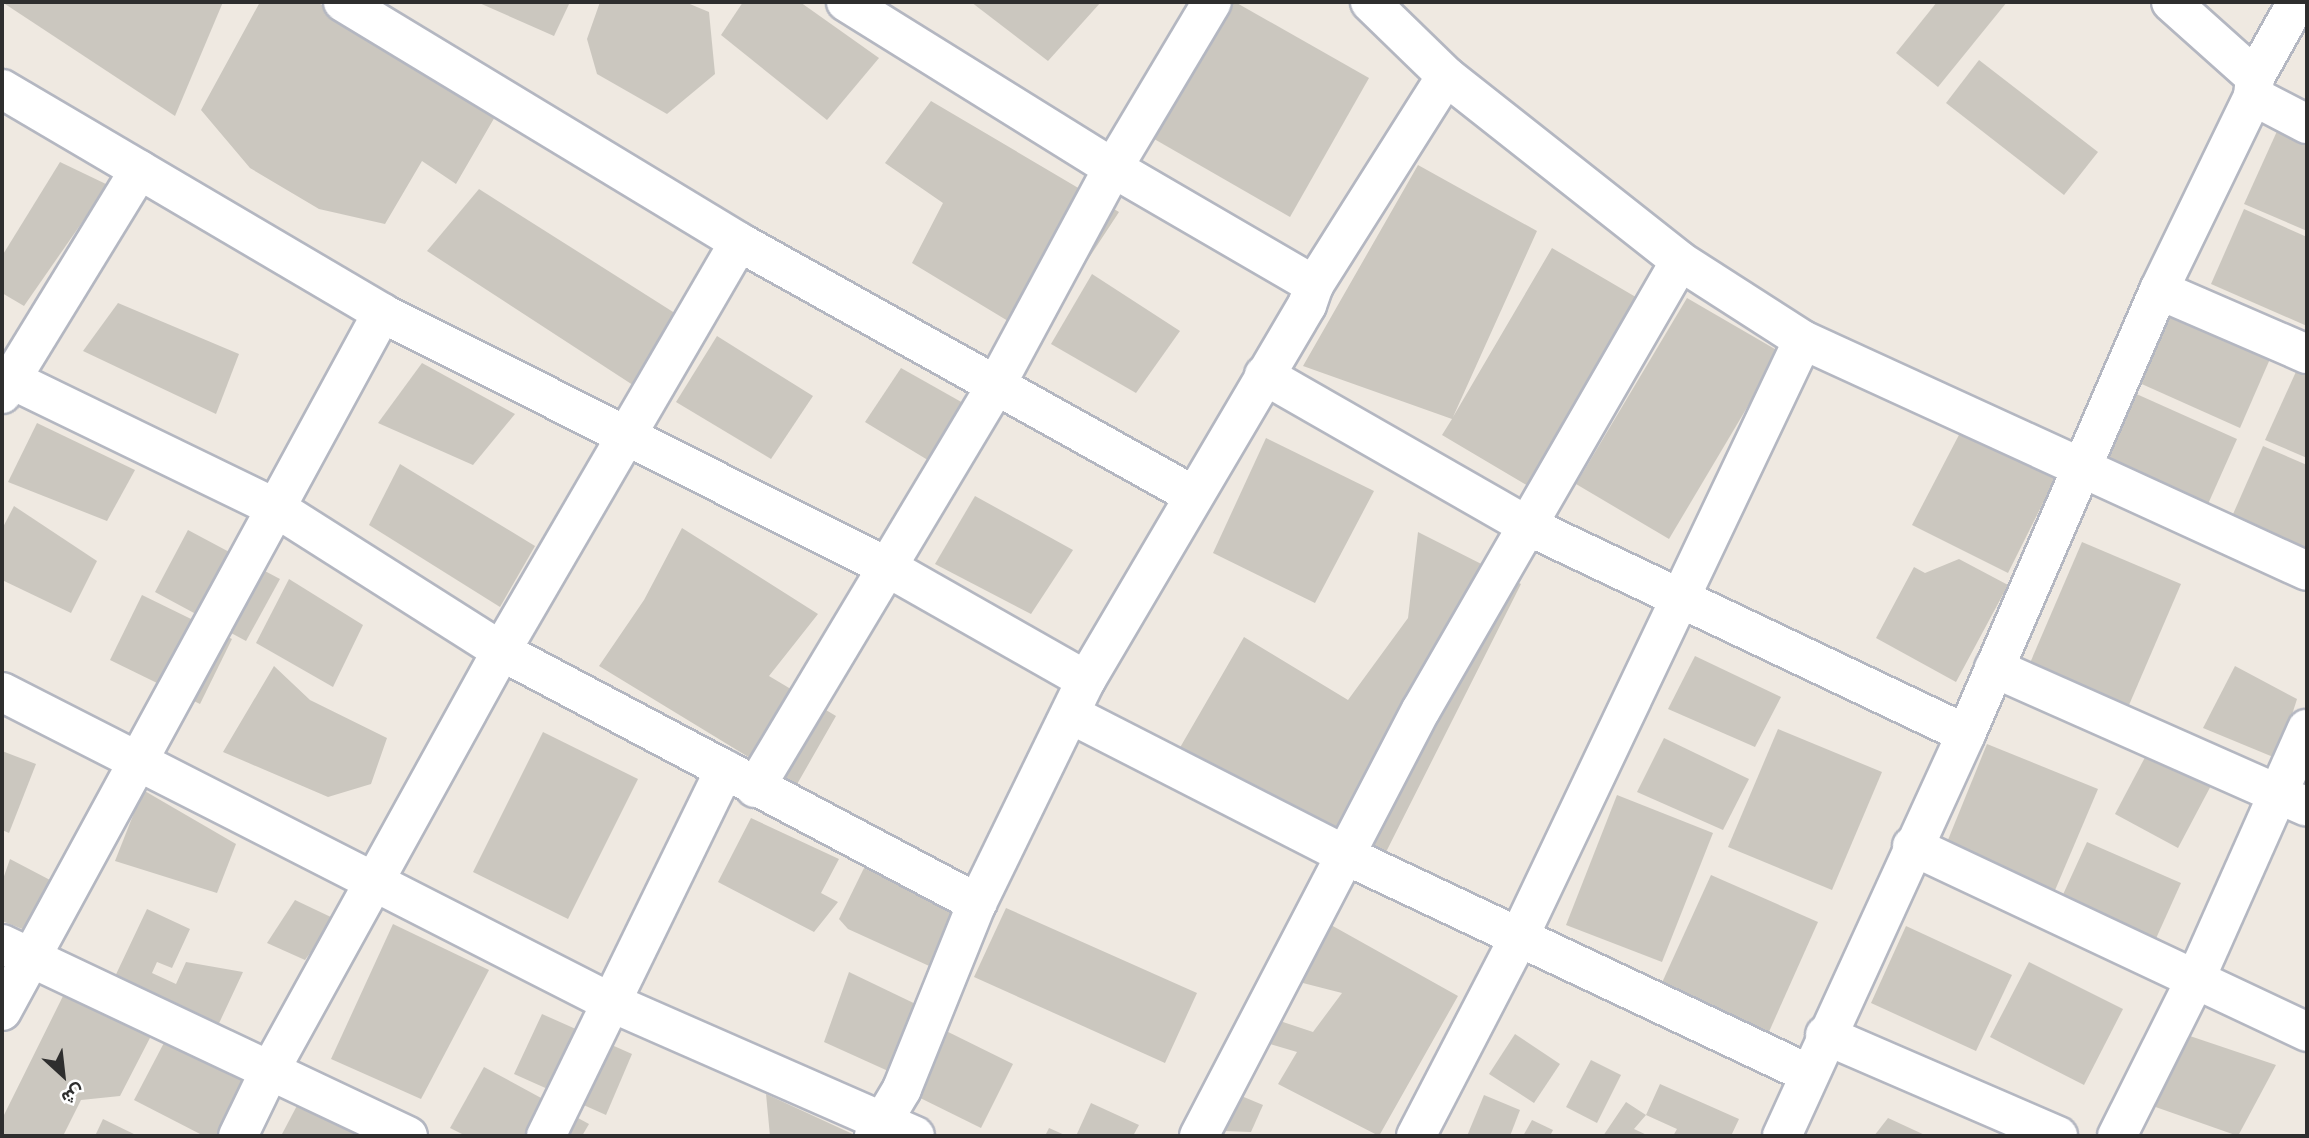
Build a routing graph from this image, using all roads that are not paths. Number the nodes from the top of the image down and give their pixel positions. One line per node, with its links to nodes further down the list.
1 (343, 2): 13 (street)
2 (846, 2): 11 (street)
3 (1212, 2): 11 (street)
4 (1370, 2): 7 (street)
5 (2171, 2): 8 (street)
6 (2297, 2): 8 (street)
7 (1446, 76): 14 (street); 15 (street)
8 (2254, 87): 10 (street); 16 (street)
9 (2, 89): 12 (street)
10 (2307, 124)
11 (1113, 168): 15 (street); 22 (street)
12 (139, 170): 17 (street); 21 (street)
13 (739, 242): 22 (street); 23 (street)
14 (1680, 261): 18 (street); 27 (street)
15 (1314, 285): 20 (street)
16 (2159, 290): 19 (street); 24 (street)
17 (382, 313): 23 (street); 26 (street)
18 (1802, 340): 24 (street); 30 (street)
19 (2307, 354)
20 (1264, 375): 25 (street); 27 (street)
21 (4, 382): 26 (street)
22 (996, 385): 25 (street); 28 (street)
23 (629, 436): 28 (street); 31 (street)
24 (2082, 470): 29 (street); 32 (street)
25 (1193, 495): 33 (street)
26 (276, 508): 31 (street); 38 (street)
27 (1526, 525): 30 (street); 42 (street)
28 (886, 566): 33 (street); 39 (street)
29 (2307, 572)
30 (1679, 601): 37 (street); 45 (street)
31 (501, 651): 39 (street); 43 (street)
32 (1993, 668): 37 (street); 40 (street)
33 (1086, 680): 35 (street)
34 (2, 692): 38 (street)
35 (1072, 715): 42 (street); 44 (street)
36 (2307, 729): 40 (street)
37 (1966, 734): 41 (street)
38 (136, 759): 43 (street); 46 (street)
39 (740, 778): 44 (street); 48 (street)
40 (2294, 801): 47 (street)
41 (1912, 846): 47 (street); 51 (street)
42 (1347, 856): 45 (street); 59 (street)
43 (377, 883): 48 (street); 52 (street)
44 (976, 903): 54 (street)
45 (1518, 939): 53 (street); 60 (street)
46 (16, 951): 49 (street); 52 (street)
47 (2195, 980): 50 (street); 63 (street)
48 (610, 1002): 54 (street); 57 (street)
49 (2, 1011)
50 (2307, 1032)
51 (1825, 1035): 53 (street); 62 (street)
52 (269, 1072): 55 (street); 56 (street)
53 (1809, 1074): 61 (street)
54 (876, 1129): 58 (street)
55 (238, 1136)
56 (408, 1136)
57 (546, 1136)
58 (915, 1136)
59 (1199, 1136)
60 (1416, 1136)
61 (1782, 1136)
62 (2058, 1136)
63 (2117, 1136)

